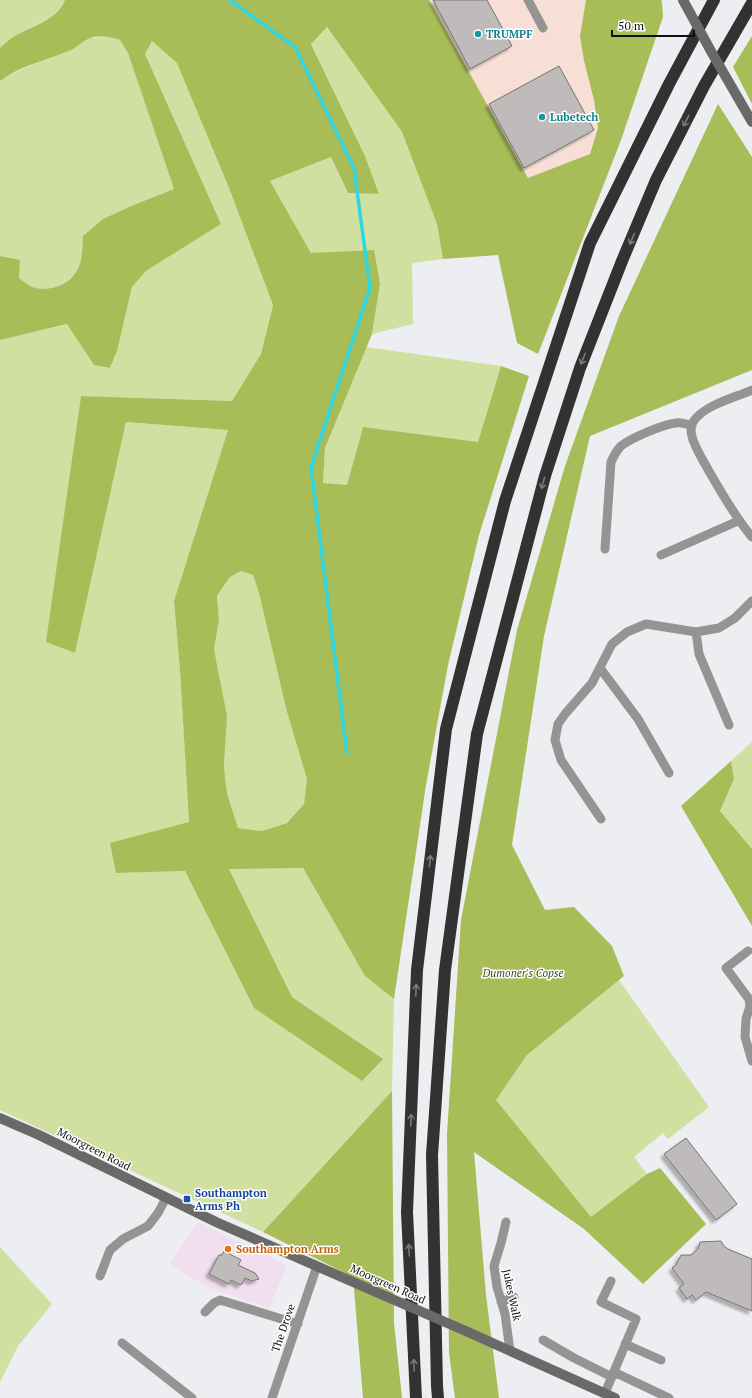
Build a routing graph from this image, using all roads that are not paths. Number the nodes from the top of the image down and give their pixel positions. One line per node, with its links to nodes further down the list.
1 (528, 0): 5 (street)
2 (683, 0): 6 (street, bridge)
3 (714, 0): 40 (highway, one-way to 3)
4 (752, 4): 41 (highway, one-way to 41)
5 (543, 28)
6 (752, 122)
7 (752, 390): 8 (street)
8 (692, 426): 9 (street); 11 (street)
9 (738, 521): 10 (street); 12 (street)
10 (752, 537)
11 (605, 549)
12 (661, 554)
13 (752, 603): 14 (street)
14 (696, 632): 15 (street); 16 (street)
15 (600, 668): 17 (street); 18 (street)
16 (729, 725)
17 (669, 773)
18 (601, 819)
19 (748, 951): 20 (street)
20 (752, 1061)
21 (0, 1118): 22 (street, Moorgreen Road)
22 (166, 1198): 24 (street, Moorgreen Road); 25 (street)
23 (506, 1222): 28 (street, Jukes Walk)
24 (318, 1266): 30 (street, The Drove); 34 (street, Moorgreen Road, bridge)
25 (100, 1276)
26 (611, 1281): 33 (street)
27 (514, 1297): 28 (street)
28 (501, 1302): 34 (street, Jukes Walk)
29 (205, 1312): 30 (street)
30 (298, 1324): 39 (street, The Drove)
31 (544, 1340): 36 (street)
32 (122, 1343): 38 (street)
33 (626, 1344): 35 (street); 36 (street)
34 (510, 1351): 37 (street, Moorgreen Road)
35 (661, 1360)
36 (613, 1374): 37 (street); 43 (street)
37 (604, 1393): 42 (street, Moorgreen Road)
38 (192, 1398)
39 (272, 1398)
40 (416, 1398)
41 (438, 1398)
42 (615, 1398)
43 (669, 1398)

